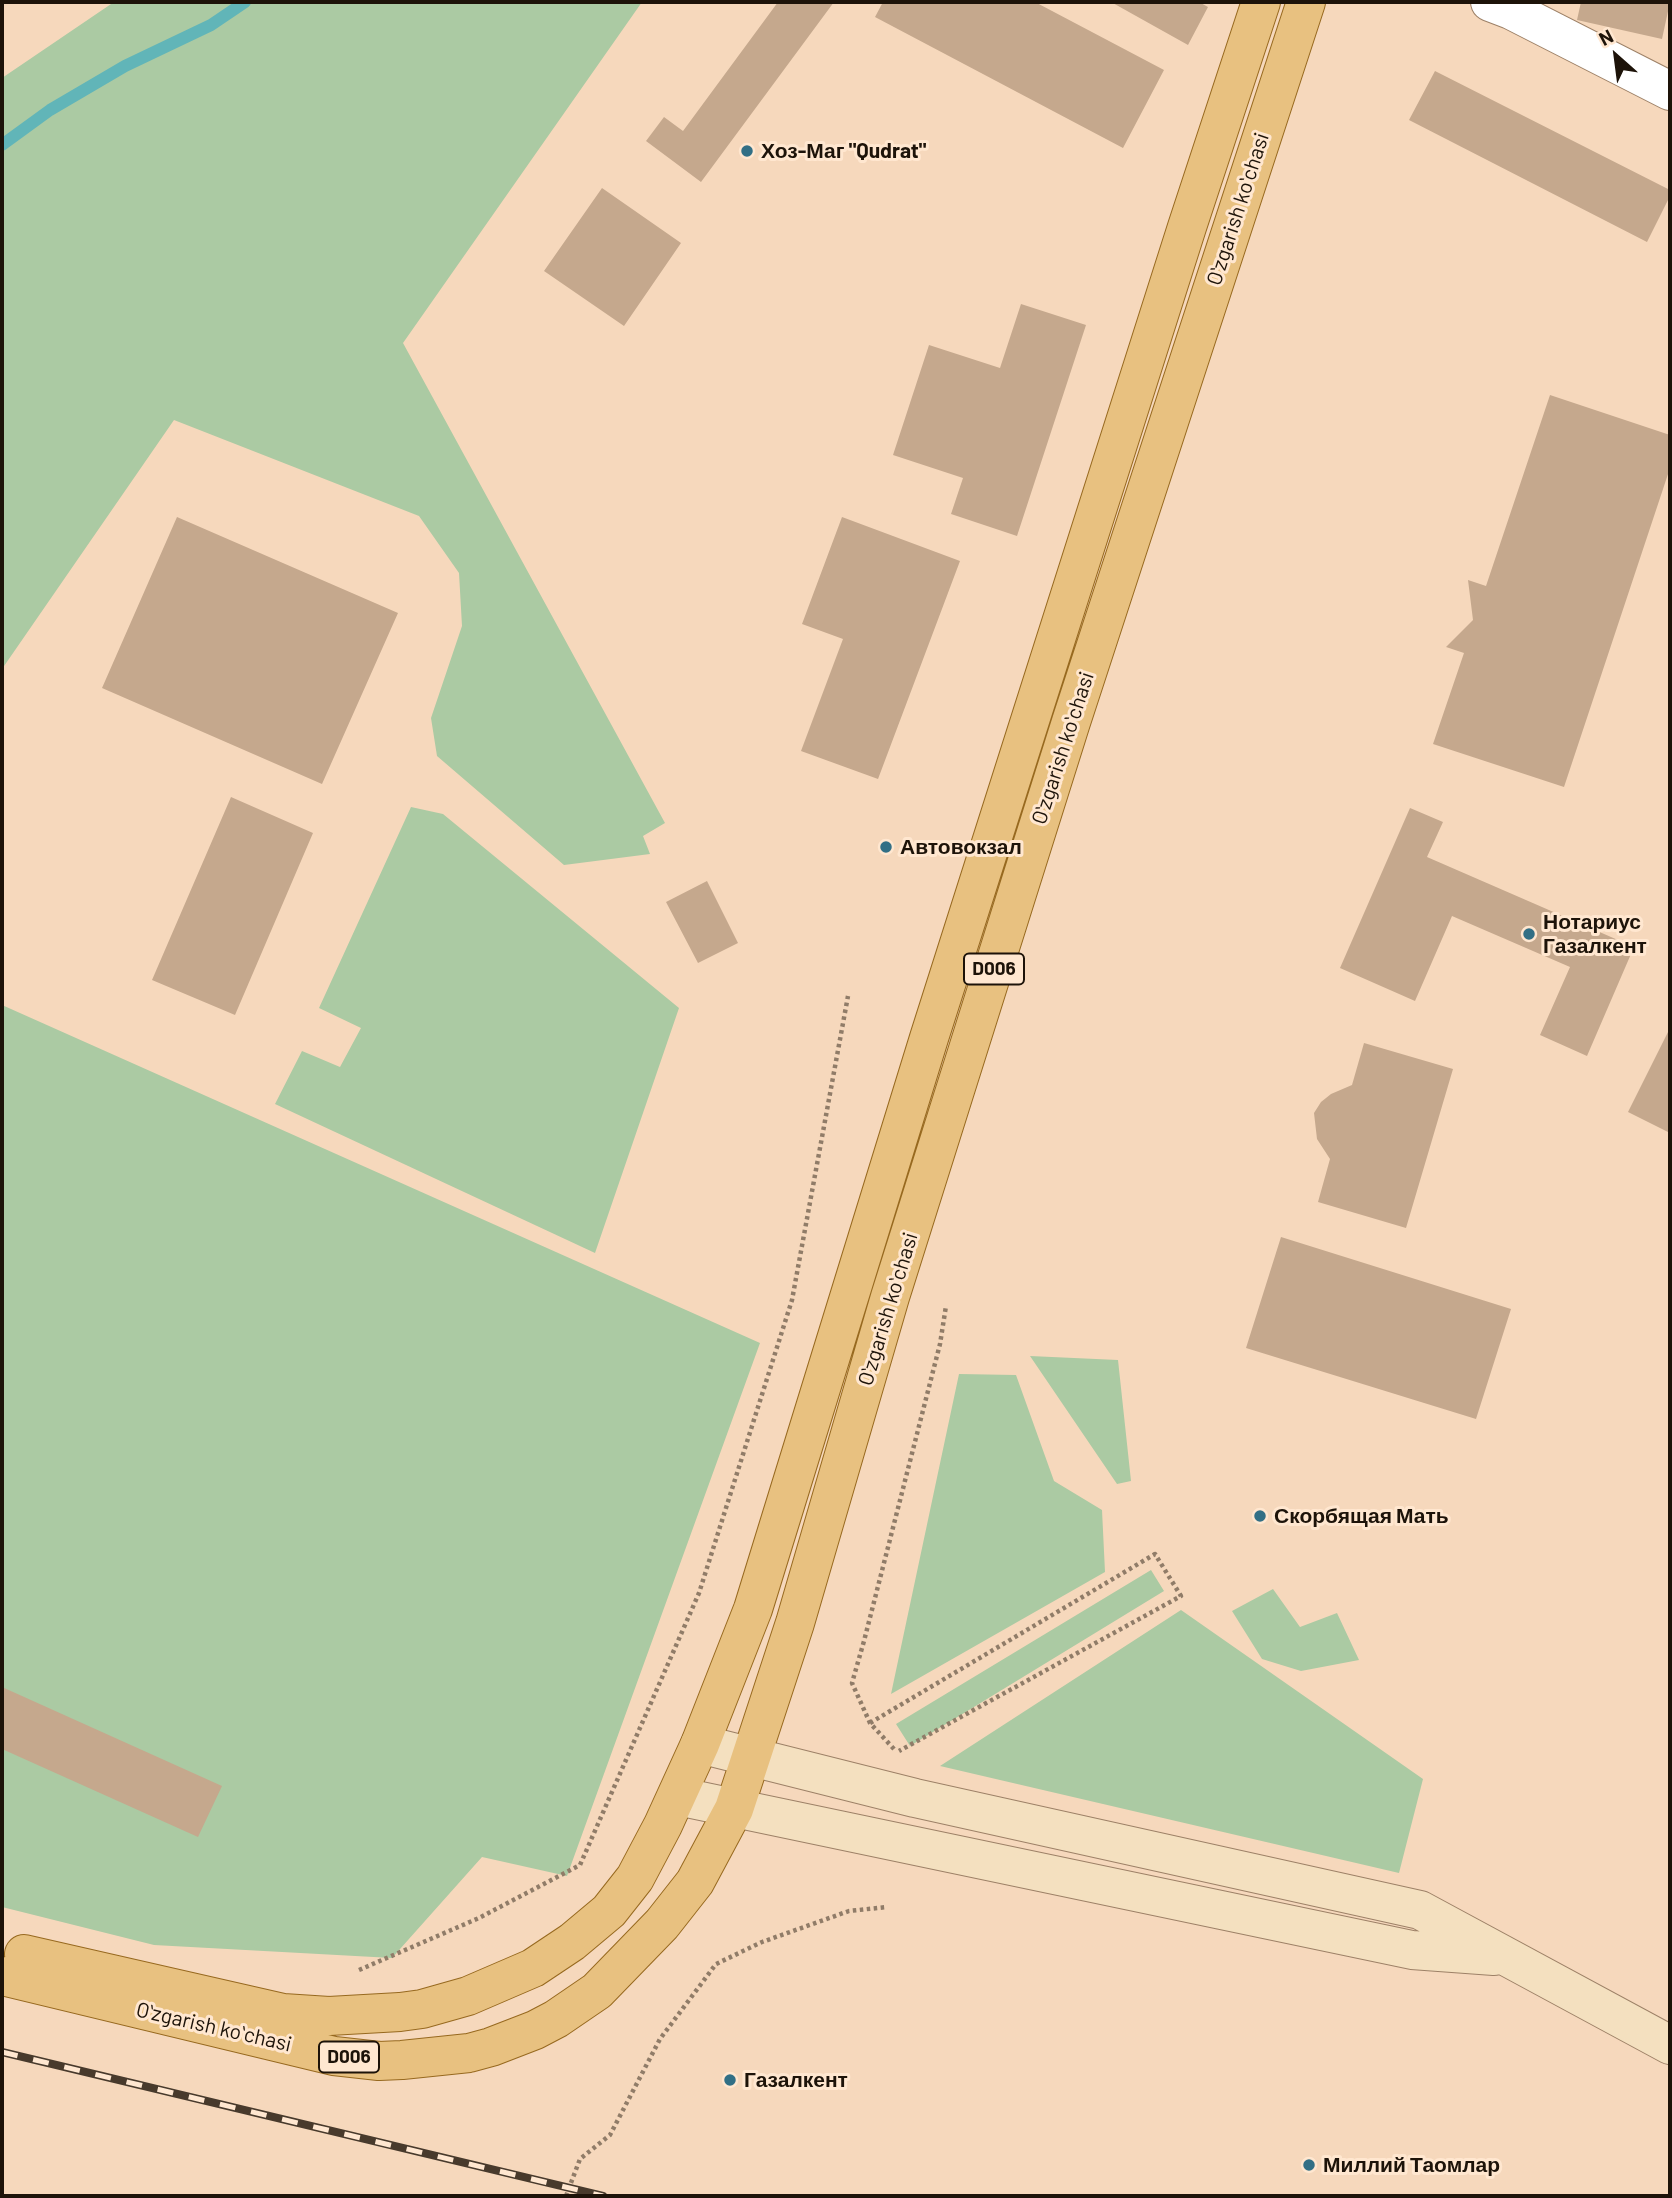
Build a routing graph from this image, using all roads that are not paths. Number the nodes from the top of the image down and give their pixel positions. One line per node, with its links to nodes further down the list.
1 (1261, 2): 5 (main road, Oʻzgarish koʻchasi / D006)
2 (1306, 2): 6 (main road, Oʻzgarish koʻchasi / D006)
3 (1490, 2): 4 (street)
4 (1670, 91)
5 (700, 1744): 6 (main road); 7 (main road, Oʻzgarish koʻchasi / D006)
6 (752, 1756): 8 (main road, Oʻzgarish koʻchasi / D006); 10 (main road)
7 (677, 1796): 8 (main road); 9 (main road, Oʻzgarish koʻchasi / D006)
8 (734, 1808): 10 (main road); 11 (main road, Oʻzgarish koʻchasi / D006)
9 (2, 1949)
10 (1507, 1957): 12 (main road)
11 (2, 1976)
12 (1670, 2045)

